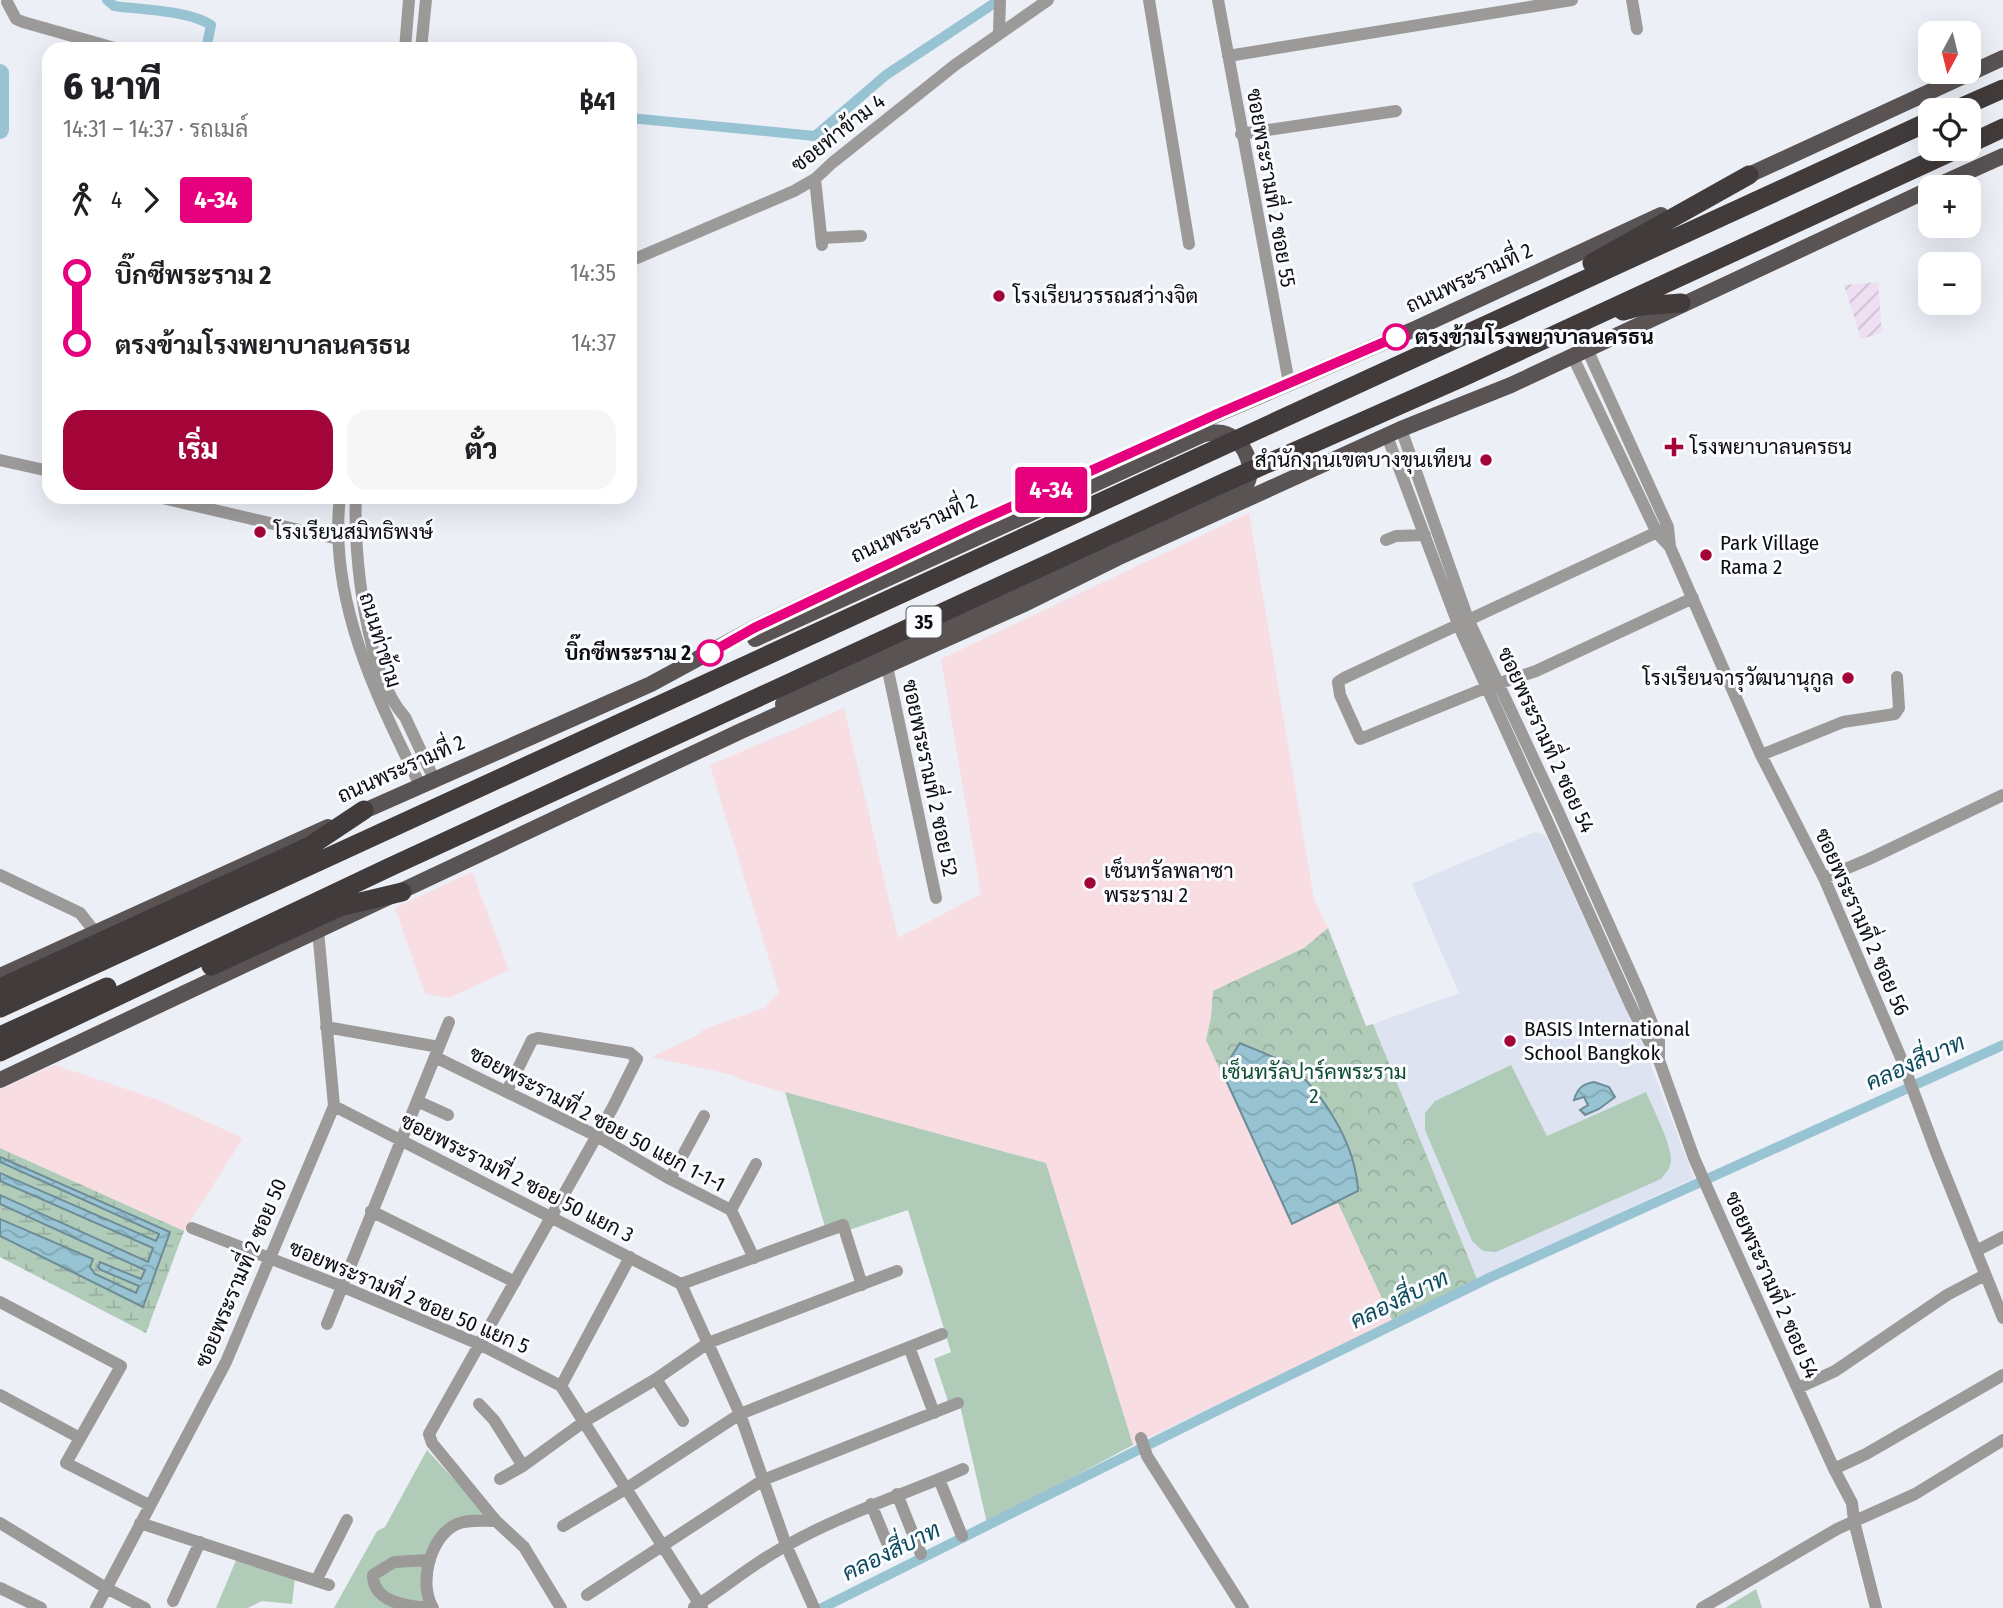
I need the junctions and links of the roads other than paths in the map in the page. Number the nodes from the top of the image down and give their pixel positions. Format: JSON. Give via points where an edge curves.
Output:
{"nodes":[{"id":1,"x":409,"y":0,"type":"edge"},
{"id":2,"x":426,"y":0,"type":"edge"},
{"id":3,"x":1048,"y":0,"type":"edge"},
{"id":4,"x":1149,"y":0,"type":"edge"},
{"id":5,"x":1218,"y":0,"type":"edge"},
{"id":6,"x":1572,"y":0,"type":"edge"},
{"id":7,"x":1632,"y":0,"type":"edge"},
{"id":8,"x":7,"y":2,"type":"edge"},
{"id":9,"x":1000,"y":5,"type":"edge"},
{"id":10,"x":1637,"y":29,"type":"dead end"},
{"id":11,"x":999,"y":32,"type":"junction"},
{"id":12,"x":93,"y":42,"type":"edge"},
{"id":13,"x":406,"y":42,"type":"edge"},
{"id":14,"x":422,"y":42,"type":"edge"},
{"id":15,"x":1228,"y":56,"type":"junction"},
{"id":16,"x":2003,"y":58,"type":"edge"},
{"id":17,"x":2003,"y":89,"type":"edge"},
{"id":18,"x":1981,"y":99,"type":"edge"},
{"id":19,"x":1396,"y":111,"type":"dead end"},
{"id":20,"x":1918,"y":126,"type":"edge"},
{"id":21,"x":2003,"y":128,"type":"edge"},
{"id":22,"x":1241,"y":134,"type":"junction"},
{"id":23,"x":1981,"y":138,"type":"edge"},
{"id":24,"x":2003,"y":156,"type":"edge"},
{"id":25,"x":1932,"y":161,"type":"edge"},
{"id":26,"x":1960,"y":175,"type":"edge"},
{"id":27,"x":1749,"y":176,"type":"junction"},
{"id":28,"x":815,"y":179,"type":"junction"},
{"id":29,"x":1811,"y":181,"type":"dead end"},
{"id":30,"x":1918,"y":194,"type":"edge"},
{"id":31,"x":1819,"y":200,"type":"dead end"},
{"id":32,"x":861,"y":236,"type":"dead end"},
{"id":33,"x":1189,"y":244,"type":"dead end"},
{"id":34,"x":637,"y":258,"type":"edge"},
{"id":35,"x":1562,"y":289,"type":"junction"},
{"id":36,"x":1681,"y":303,"type":"junction"},
{"id":37,"x":1585,"y":320,"type":"junction"},
{"id":38,"x":1580,"y":352,"type":"junction"},
{"id":39,"x":1289,"y":383,"type":"junction"},
{"id":40,"x":1394,"y":433,"type":"junction"},
{"id":41,"x":0,"y":460,"type":"edge"},
{"id":42,"x":42,"y":469,"type":"edge"},
{"id":43,"x":188,"y":504,"type":"edge"},
{"id":44,"x":340,"y":504,"type":"edge"},
{"id":45,"x":356,"y":504,"type":"edge"},
{"id":46,"x":1662,"y":530,"type":"junction"},
{"id":47,"x":1425,"y":535,"type":"junction"},
{"id":48,"x":338,"y":539,"type":"junction"},
{"id":49,"x":1386,"y":540,"type":"dead end"},
{"id":50,"x":1693,"y":597,"type":"junction"},
{"id":51,"x":1463,"y":621,"type":"junction"},
{"id":52,"x":887,"y":666,"type":"junction"},
{"id":53,"x":681,"y":669,"type":"junction"},
{"id":54,"x":1896,"y":677,"type":"dead end"},
{"id":55,"x":1493,"y":685,"type":"junction"},
{"id":56,"x":398,"y":709,"type":"junction"},
{"id":57,"x":385,"y":715,"type":"junction"},
{"id":58,"x":741,"y":731,"type":"junction"},
{"id":59,"x":1761,"y":755,"type":"junction"},
{"id":60,"x":427,"y":782,"type":"junction"},
{"id":61,"x":2003,"y":795,"type":"edge"},
{"id":62,"x":364,"y":810,"type":"junction"},
{"id":63,"x":374,"y":837,"type":"junction"},
{"id":64,"x":310,"y":846,"type":"junction"},
{"id":65,"x":390,"y":867,"type":"junction"},
{"id":66,"x":0,"y":875,"type":"edge"},
{"id":67,"x":1824,"y":878,"type":"junction"},
{"id":68,"x":402,"y":892,"type":"junction"},
{"id":69,"x":936,"y":898,"type":"dead end"},
{"id":70,"x":339,"y":908,"type":"junction"},
{"id":71,"x":318,"y":930,"type":"junction"},
{"id":72,"x":94,"y":932,"type":"junction"},
{"id":73,"x":4,"y":976,"type":"edge"},
{"id":74,"x":0,"y":988,"type":"edge"},
{"id":75,"x":0,"y":1010,"type":"edge"},
{"id":76,"x":449,"y":1022,"type":"dead end"},
{"id":77,"x":326,"y":1027,"type":"junction"},
{"id":78,"x":0,"y":1036,"type":"edge"},
{"id":79,"x":0,"y":1052,"type":"edge"},
{"id":80,"x":437,"y":1052,"type":"junction"},
{"id":81,"x":0,"y":1063,"type":"edge"},
{"id":82,"x":0,"y":1080,"type":"edge"},
{"id":83,"x":507,"y":1091,"type":"junction"},
{"id":84,"x":416,"y":1101,"type":"junction"},
{"id":85,"x":334,"y":1106,"type":"junction"},
{"id":86,"x":449,"y":1115,"type":"dead end"},
{"id":87,"x":704,"y":1116,"type":"dead end"},
{"id":88,"x":597,"y":1136,"type":"junction"},
{"id":89,"x":400,"y":1139,"type":"junction"},
{"id":90,"x":756,"y":1164,"type":"dead end"},
{"id":91,"x":670,"y":1179,"type":"junction"},
{"id":92,"x":731,"y":1210,"type":"junction"},
{"id":93,"x":372,"y":1211,"type":"junction"},
{"id":94,"x":551,"y":1216,"type":"junction"},
{"id":95,"x":192,"y":1228,"type":"dead end"},
{"id":96,"x":2003,"y":1237,"type":"edge"},
{"id":97,"x":1976,"y":1251,"type":"junction"},
{"id":98,"x":270,"y":1257,"type":"junction"},
{"id":99,"x":629,"y":1257,"type":"junction"},
{"id":100,"x":754,"y":1258,"type":"junction"},
{"id":101,"x":897,"y":1271,"type":"dead end"},
{"id":102,"x":1985,"y":1275,"type":"junction"},
{"id":103,"x":515,"y":1282,"type":"junction"},
{"id":104,"x":681,"y":1284,"type":"junction"},
{"id":105,"x":862,"y":1284,"type":"junction"},
{"id":106,"x":341,"y":1286,"type":"junction"},
{"id":107,"x":0,"y":1302,"type":"edge"},
{"id":108,"x":2003,"y":1318,"type":"edge"},
{"id":109,"x":327,"y":1324,"type":"dead end"},
{"id":110,"x":943,"y":1334,"type":"dead end"},
{"id":111,"x":708,"y":1343,"type":"junction"},
{"id":112,"x":479,"y":1344,"type":"junction"},
{"id":113,"x":909,"y":1347,"type":"junction"},
{"id":114,"x":2003,"y":1375,"type":"edge"},
{"id":115,"x":656,"y":1378,"type":"junction"},
{"id":116,"x":561,"y":1386,"type":"junction"},
{"id":117,"x":1798,"y":1388,"type":"junction"},
{"id":118,"x":0,"y":1395,"type":"edge"},
{"id":119,"x":958,"y":1403,"type":"dead end"},
{"id":120,"x":479,"y":1404,"type":"dead end"},
{"id":121,"x":934,"y":1413,"type":"junction"},
{"id":122,"x":740,"y":1414,"type":"junction"},
{"id":123,"x":683,"y":1421,"type":"dead end"},
{"id":124,"x":585,"y":1422,"type":"junction"},
{"id":125,"x":80,"y":1438,"type":"junction"},
{"id":126,"x":1141,"y":1438,"type":"dead end"},
{"id":127,"x":2003,"y":1440,"type":"edge"},
{"id":128,"x":523,"y":1466,"type":"junction"},
{"id":129,"x":963,"y":1469,"type":"dead end"},
{"id":130,"x":1834,"y":1469,"type":"junction"},
{"id":131,"x":500,"y":1479,"type":"dead end"},
{"id":132,"x":939,"y":1479,"type":"junction"},
{"id":133,"x":763,"y":1480,"type":"junction"},
{"id":134,"x":628,"y":1488,"type":"junction"},
{"id":135,"x":897,"y":1494,"type":"junction"},
{"id":136,"x":871,"y":1504,"type":"junction"},
{"id":137,"x":149,"y":1506,"type":"junction"},
{"id":138,"x":347,"y":1520,"type":"dead end"},
{"id":139,"x":496,"y":1521,"type":"junction"},
{"id":140,"x":1854,"y":1521,"type":"junction"},
{"id":141,"x":0,"y":1523,"type":"edge"},
{"id":142,"x":140,"y":1523,"type":"junction"},
{"id":143,"x":562,"y":1526,"type":"dead end"},
{"id":144,"x":962,"y":1536,"type":"dead end"},
{"id":145,"x":200,"y":1542,"type":"junction"},
{"id":146,"x":786,"y":1545,"type":"junction"},
{"id":147,"x":662,"y":1547,"type":"junction"},
{"id":148,"x":890,"y":1550,"type":"dead end"},
{"id":149,"x":921,"y":1553,"type":"dead end"},
{"id":150,"x":430,"y":1560,"type":"junction"},
{"id":151,"x":316,"y":1581,"type":"junction"},
{"id":152,"x":329,"y":1585,"type":"dead end"},
{"id":153,"x":0,"y":1588,"type":"edge"},
{"id":154,"x":106,"y":1588,"type":"junction"},
{"id":155,"x":587,"y":1595,"type":"dead end"},
{"id":156,"x":173,"y":1601,"type":"dead end"},
{"id":157,"x":698,"y":1607,"type":"edge"},
{"id":158,"x":41,"y":1608,"type":"edge"},
{"id":159,"x":96,"y":1608,"type":"edge"},
{"id":160,"x":145,"y":1608,"type":"edge"},
{"id":161,"x":426,"y":1608,"type":"edge"},
{"id":162,"x":433,"y":1608,"type":"edge"},
{"id":163,"x":561,"y":1608,"type":"edge"},
{"id":164,"x":814,"y":1608,"type":"edge"},
{"id":165,"x":1243,"y":1608,"type":"edge"},
{"id":166,"x":1702,"y":1608,"type":"edge"},
{"id":167,"x":1876,"y":1608,"type":"edge"}],
"edges":[{"from":1,"to":13,"type":"street"},
{"from":2,"to":14,"type":"street"},
{"from":3,"to":11,"type":"street","name":"ซอยท่าข้าม 4"},
{"from":4,"to":33,"type":"street"},
{"from":5,"to":15,"type":"street","name":"ซอยพระรามที่ 2 ซอย 55"},
{"from":6,"to":15,"type":"street"},
{"from":7,"to":10,"type":"street"},
{"from":8,"to":12,"type":"street","via":[[16,19]]},
{"from":9,"to":11,"type":"street"},
{"from":11,"to":28,"type":"street","name":"ซอยท่าข้าม 4"},
{"from":15,"to":22,"type":"street","name":"ซอยพระรามที่ 2 ซอย 55"},
{"from":16,"to":27,"type":"main road","name":"ถนนพระรามที่ 2"},
{"from":17,"to":18,"type":"highway"},
{"from":19,"to":22,"type":"street"},
{"from":20,"to":35,"type":"highway","number":"35"},
{"from":21,"to":23,"type":"highway"},
{"from":22,"to":39,"type":"street","name":"ซอยพระรามที่ 2 ซอย 55"},
{"from":24,"to":26,"type":"main road","number":"35"},
{"from":25,"to":37,"type":"highway","number":"35"},
{"from":27,"to":35,"type":"highway","via":[[1595,261]]},
{"from":27,"to":39,"type":"main road","name":"ถนนพระรามที่ 2"},
{"from":28,"to":32,"type":"street","via":[[822,242]]},
{"from":28,"to":34,"type":"street","name":"ซอยท่าข้าม 4"},
{"from":29,"to":75,"type":"highway"},
{"from":30,"to":36,"type":"main road","number":"35"},
{"from":31,"to":78,"type":"highway"},
{"from":35,"to":63,"type":"highway","number":"35"},
{"from":36,"to":37,"type":"highway","via":[[1641,306]]},
{"from":36,"to":38,"type":"main road","number":"35"},
{"from":37,"to":65,"type":"highway","number":"35"},
{"from":38,"to":40,"type":"main road","number":"35"},
{"from":38,"to":46,"type":"street","name":"ซอยพระรามที่ 2 ซอย 56"},
{"from":39,"to":53,"type":"main road","name":"ถนนพระรามที่ 2","via":[[868,573]]},
{"from":40,"to":47,"type":"street","name":"ซอยพระรามที่ 2 ซอย 54"},
{"from":40,"to":51,"type":"street","name":"ซอยพระรามที่ 2 ซอย 54"},
{"from":40,"to":52,"type":"main road","number":"35"},
{"from":41,"to":42,"type":"street"},
{"from":43,"to":48,"type":"street"},
{"from":44,"to":48,"type":"street","name":"ถนนท่าข้าม"},
{"from":45,"to":56,"type":"street","name":"ถนนท่าข้าม","via":[[363,602],[383,677]]},
{"from":46,"to":50,"type":"street","name":"ซอยพระรามที่ 2 ซอย 56"},
{"from":46,"to":51,"type":"street"},
{"from":47,"to":49,"type":"street"},
{"from":47,"to":51,"type":"street","name":"ซอยพระรามที่ 2 ซอย 54"},
{"from":48,"to":57,"type":"street","name":"ถนนท่าข้าม","via":[[346,598]]},
{"from":50,"to":55,"type":"street","via":[[1536,671]]},
{"from":50,"to":59,"type":"street","name":"ซอยพระรามที่ 2 ซอย 56"},
{"from":51,"to":55,"type":"street","name":"ซอยพระรามที่ 2 ซอย 54"},
{"from":51,"to":55,"type":"street","via":[[1338,682],[1345,706],[1360,738]]},
{"from":52,"to":58,"type":"main road","number":"35"},
{"from":52,"to":69,"type":"street","name":"ซอยพระรามที่ 2 ซอย 52"},
{"from":53,"to":58,"type":"main road","via":[[1204,434],[1225,433],[1240,444],[1250,467],[1241,491],[811,687]]},
{"from":53,"to":60,"type":"main road","name":"ถนนพระรามที่ 2"},
{"from":54,"to":59,"type":"street","via":[[1899,708],[1895,714],[1843,722]]},
{"from":55,"to":117,"type":"street","name":"ซอยพระรามที่ 2 ซอย 54","via":[[1659,1040],[1660,1063],[1694,1158]]},
{"from":56,"to":57,"type":"street"},
{"from":56,"to":60,"type":"street","name":"ถนนท่าข้าม","via":[[405,717]]},
{"from":57,"to":60,"type":"street","name":"ถนนท่าข้าม"},
{"from":58,"to":68,"type":"main road","number":"35"},
{"from":59,"to":67,"type":"street","name":"ซอยพระรามที่ 2 ซอย 56"},
{"from":60,"to":62,"type":"main road","name":"ถนนพระรามที่ 2"},
{"from":61,"to":67,"type":"street"},
{"from":62,"to":64,"type":"highway"},
{"from":62,"to":72,"type":"main road","name":"ถนนพระรามที่ 2"},
{"from":63,"to":64,"type":"highway"},
{"from":63,"to":75,"type":"highway","number":"35"},
{"from":64,"to":74,"type":"highway"},
{"from":65,"to":70,"type":"highway"},
{"from":65,"to":79,"type":"highway","number":"35"},
{"from":66,"to":72,"type":"street","via":[[80,913]]},
{"from":67,"to":97,"type":"street","name":"ซอยพระรามที่ 2 ซอย 56"},
{"from":68,"to":70,"type":"highway"},
{"from":68,"to":71,"type":"main road","number":"35"},
{"from":70,"to":81,"type":"highway"},
{"from":71,"to":77,"type":"street","name":"ซอยพระรามที่ 2 ซอย 50"},
{"from":71,"to":82,"type":"main road","number":"35"},
{"from":72,"to":73,"type":"main road","name":"ถนนพระรามที่ 2"},
{"from":76,"to":80,"type":"street"},
{"from":77,"to":80,"type":"street","name":"ซอยพระรามที่ 2 ซอย 50 แยก 1-1-1"},
{"from":77,"to":85,"type":"street","name":"ซอยพระรามที่ 2 ซอย 50"},
{"from":80,"to":83,"type":"street","name":"ซอยพระรามที่ 2 ซอย 50 แยก 1-1-1"},
{"from":80,"to":84,"type":"street"},
{"from":83,"to":88,"type":"street","name":"ซอยพระรามที่ 2 ซอย 50 แยก 1-1-1"},
{"from":83,"to":88,"type":"street","via":[[532,1040],[538,1038],[634,1055],[637,1063]]},
{"from":84,"to":86,"type":"street"},
{"from":84,"to":89,"type":"street"},
{"from":85,"to":89,"type":"street","name":"ซอยพระรามที่ 2 ซอย 50 แยก 3"},
{"from":85,"to":98,"type":"street","name":"ซอยพระรามที่ 2 ซอย 50"},
{"from":87,"to":91,"type":"street"},
{"from":88,"to":91,"type":"street","name":"ซอยพระรามที่ 2 ซอย 50 แยก 1-1-1"},
{"from":88,"to":94,"type":"street"},
{"from":89,"to":93,"type":"street"},
{"from":89,"to":94,"type":"street","name":"ซอยพระรามที่ 2 ซอย 50 แยก 3"},
{"from":90,"to":92,"type":"street"},
{"from":91,"to":92,"type":"street","name":"ซอยพระรามที่ 2 ซอย 50 แยก 1-1-1"},
{"from":92,"to":100,"type":"street","name":"ซอยพระรามที่ 2 ซอย 50 แยก 1-1-1"},
{"from":93,"to":103,"type":"street"},
{"from":93,"to":106,"type":"street"},
{"from":94,"to":99,"type":"street","name":"ซอยพระรามที่ 2 ซอย 50 แยก 3"},
{"from":94,"to":103,"type":"street"},
{"from":95,"to":98,"type":"street","name":"ซอยพระรามที่ 2 ซอย 50 แยก 5"},
{"from":96,"to":97,"type":"street"},
{"from":97,"to":102,"type":"street","name":"ซอยพระรามที่ 2 ซอย 56"},
{"from":98,"to":106,"type":"street","name":"ซอยพระรามที่ 2 ซอย 50 แยก 5"},
{"from":98,"to":137,"type":"street","name":"ซอยพระรามที่ 2 ซอย 50","via":[[226,1362]]},
{"from":99,"to":104,"type":"street","name":"ซอยพระรามที่ 2 ซอย 50 แยก 3"},
{"from":99,"to":116,"type":"street"},
{"from":100,"to":104,"type":"street"},
{"from":100,"to":105,"type":"street","via":[[843,1226]]},
{"from":101,"to":105,"type":"street"},
{"from":102,"to":108,"type":"street","name":"ซอยพระรามที่ 2 ซอย 56"},
{"from":102,"to":117,"type":"street","via":[[1947,1295],[1835,1371]]},
{"from":103,"to":112,"type":"street"},
{"from":104,"to":111,"type":"street"},
{"from":105,"to":111,"type":"street"},
{"from":106,"to":109,"type":"street"},
{"from":106,"to":112,"type":"street","name":"ซอยพระรามที่ 2 ซอย 50 แยก 5"},
{"from":107,"to":125,"type":"street","via":[[121,1366]]},
{"from":110,"to":113,"type":"street"},
{"from":111,"to":115,"type":"street"},
{"from":111,"to":122,"type":"street"},
{"from":112,"to":116,"type":"street","name":"ซอยพระรามที่ 2 ซอย 50 แยก 5"},
{"from":112,"to":139,"type":"street","via":[[429,1434]]},
{"from":113,"to":121,"type":"street"},
{"from":113,"to":122,"type":"street"},
{"from":114,"to":130,"type":"street"},
{"from":115,"to":123,"type":"street"},
{"from":115,"to":124,"type":"street"},
{"from":116,"to":124,"type":"street","name":"ซอยพระรามที่ 2 ซอย 50 แยก 5"},
{"from":117,"to":130,"type":"street","name":"ซอยพระรามที่ 2 ซอย 54"},
{"from":118,"to":125,"type":"street"},
{"from":119,"to":121,"type":"street"},
{"from":120,"to":128,"type":"street"},
{"from":121,"to":133,"type":"street"},
{"from":122,"to":133,"type":"street"},
{"from":122,"to":134,"type":"street"},
{"from":124,"to":128,"type":"street"},
{"from":124,"to":134,"type":"street","name":"ซอยพระรามที่ 2 ซอย 50 แยก 5"},
{"from":125,"to":137,"type":"street","via":[[66,1464]]},
{"from":126,"to":165,"type":"street","via":[[1147,1456]]},
{"from":127,"to":140,"type":"street","via":[[1914,1494]]},
{"from":128,"to":131,"type":"street"},
{"from":129,"to":132,"type":"street"},
{"from":130,"to":140,"type":"street","name":"ซอยพระรามที่ 2 ซอย 54","via":[[1852,1503]]},
{"from":132,"to":135,"type":"street"},
{"from":132,"to":144,"type":"street"},
{"from":133,"to":146,"type":"street"},
{"from":133,"to":147,"type":"street"},
{"from":134,"to":143,"type":"street"},
{"from":134,"to":147,"type":"street","name":"ซอยพระรามที่ 2 ซอย 50 แยก 5"},
{"from":135,"to":136,"type":"street"},
{"from":135,"to":149,"type":"street"},
{"from":136,"to":146,"type":"street"},
{"from":136,"to":148,"type":"street"},
{"from":137,"to":142,"type":"street","name":"ซอยพระรามที่ 2 ซอย 50"},
{"from":138,"to":151,"type":"street"},
{"from":139,"to":150,"type":"street","via":[[456,1525],[445,1532]]},
{"from":139,"to":163,"type":"street","via":[[524,1547]]},
{"from":140,"to":166,"type":"street"},
{"from":140,"to":167,"type":"street","name":"ซอยพระรามที่ 2 ซอย 54"},
{"from":141,"to":154,"type":"street"},
{"from":142,"to":145,"type":"street"},
{"from":142,"to":154,"type":"street","name":"ซอยพระรามที่ 2 ซอย 50"},
{"from":145,"to":151,"type":"street"},
{"from":145,"to":156,"type":"street"},
{"from":146,"to":157,"type":"street"},
{"from":146,"to":164,"type":"street"},
{"from":147,"to":155,"type":"street"},
{"from":147,"to":157,"type":"street","name":"ซอยพระรามที่ 2 ซอย 50 แยก 5"},
{"from":150,"to":161,"type":"street","via":[[394,1562],[373,1575],[387,1600]]},
{"from":150,"to":162,"type":"street","via":[[428,1590]]},
{"from":151,"to":152,"type":"street"},
{"from":153,"to":158,"type":"street"},
{"from":154,"to":159,"type":"street","name":"ซอยพระรามที่ 2 ซอย 50"},
{"from":154,"to":160,"type":"street"}]}
